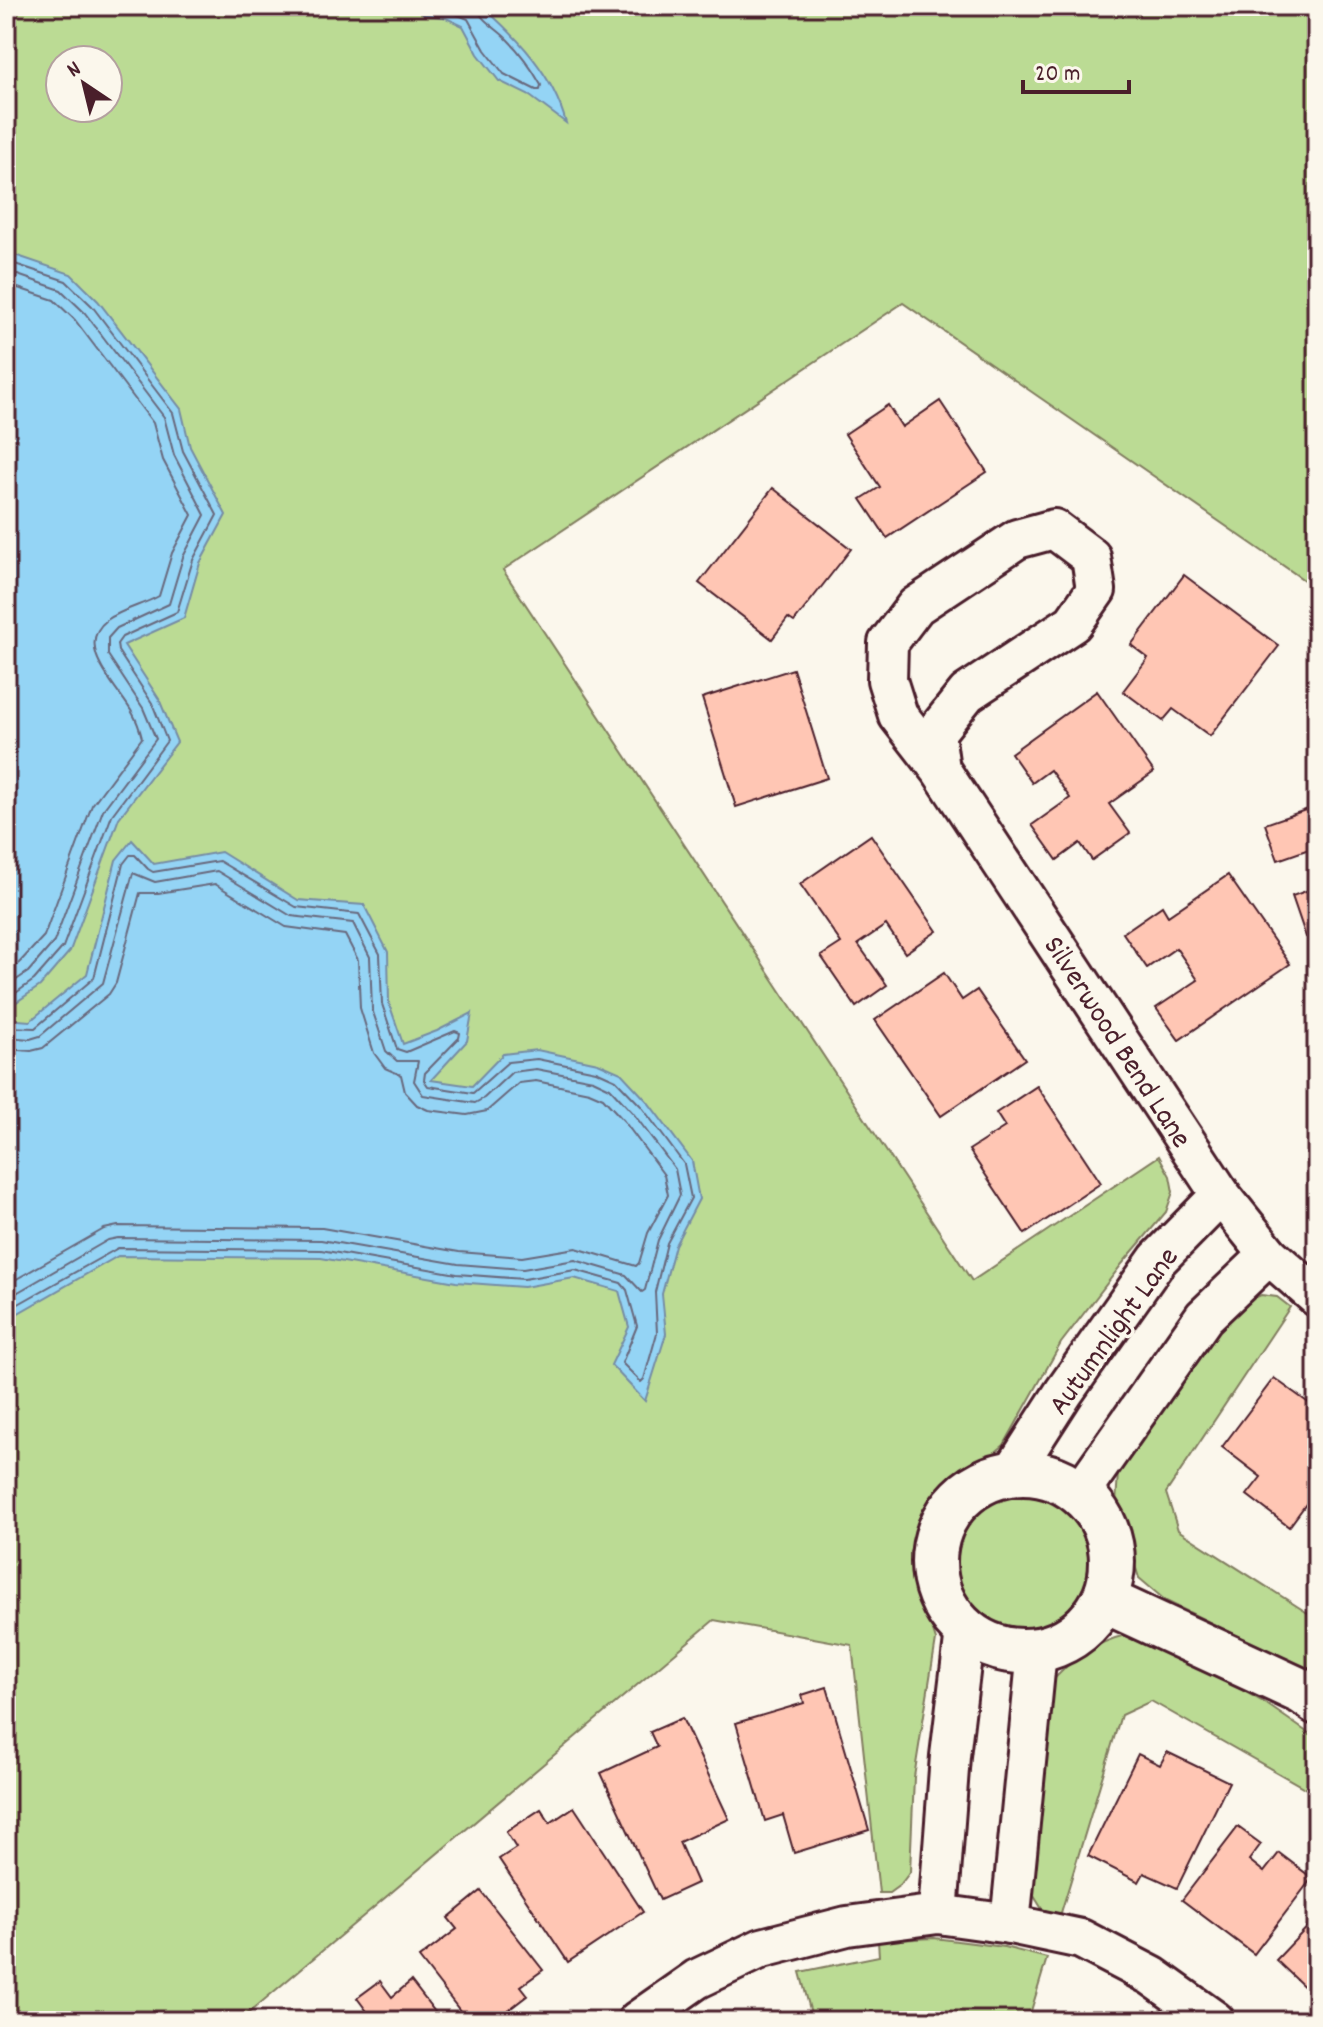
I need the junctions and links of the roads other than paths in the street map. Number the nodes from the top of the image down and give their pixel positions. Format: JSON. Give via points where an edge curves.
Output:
{"nodes":[{"id":1,"x":940,"y":769,"type":"junction"},
{"id":2,"x":1221,"y":1195,"type":"junction"},
{"id":3,"x":1269,"y":1255,"type":"junction"},
{"id":4,"x":1317,"y":1297,"type":"edge"},
{"id":5,"x":1012,"y":1473,"type":"junction"},
{"id":6,"x":1080,"y":1493,"type":"junction"},
{"id":7,"x":1104,"y":1600,"type":"junction"},
{"id":8,"x":965,"y":1631,"type":"junction"},
{"id":9,"x":1037,"y":1651,"type":"junction"},
{"id":10,"x":1317,"y":1702,"type":"edge"},
{"id":11,"x":938,"y":1914,"type":"junction"},
{"id":12,"x":1010,"y":1924,"type":"junction"},
{"id":13,"x":637,"y":2021,"type":"edge"},
{"id":14,"x":1215,"y":2021,"type":"edge"}],
"edges":[{"from":1,"to":1,"type":"street","name":"Silverwood Bend Lane","via":[[935,733],[967,693],[1073,623],[1096,590],[1091,557],[1054,529],[1017,539],[916,606],[888,643],[887,680],[898,715]]},
{"from":1,"to":2,"type":"street","name":"Silverwood Bend Lane"},
{"from":2,"to":3,"type":"street","name":"Silverwood Bend Lane"},
{"from":2,"to":5,"type":"street","name":"Autumnlight Lane","via":[[1158,1259]]},
{"from":3,"to":4,"type":"street","name":"Silverwood Bend Lane"},
{"from":3,"to":6,"type":"street","via":[[1204,1317]]},
{"from":5,"to":6,"type":"street","via":[[1060,1480]]},
{"from":5,"to":8,"type":"street","via":[[965,1494],[937,1537],[936,1588],[947,1612]]},
{"from":6,"to":7,"type":"street","via":[[1100,1516],[1111,1543],[1112,1572]]},
{"from":7,"to":9,"type":"street","via":[[1088,1624],[1065,1641]]},
{"from":7,"to":10,"type":"street"},
{"from":8,"to":9,"type":"street","via":[[1012,1652]]},
{"from":8,"to":11,"type":"street"},
{"from":9,"to":12,"type":"street"},
{"from":11,"to":12,"type":"street"},
{"from":11,"to":13,"type":"street","via":[[847,1926],[762,1948],[697,1979]]},
{"from":12,"to":14,"type":"street","via":[[1081,1939],[1152,1976]]}]}
